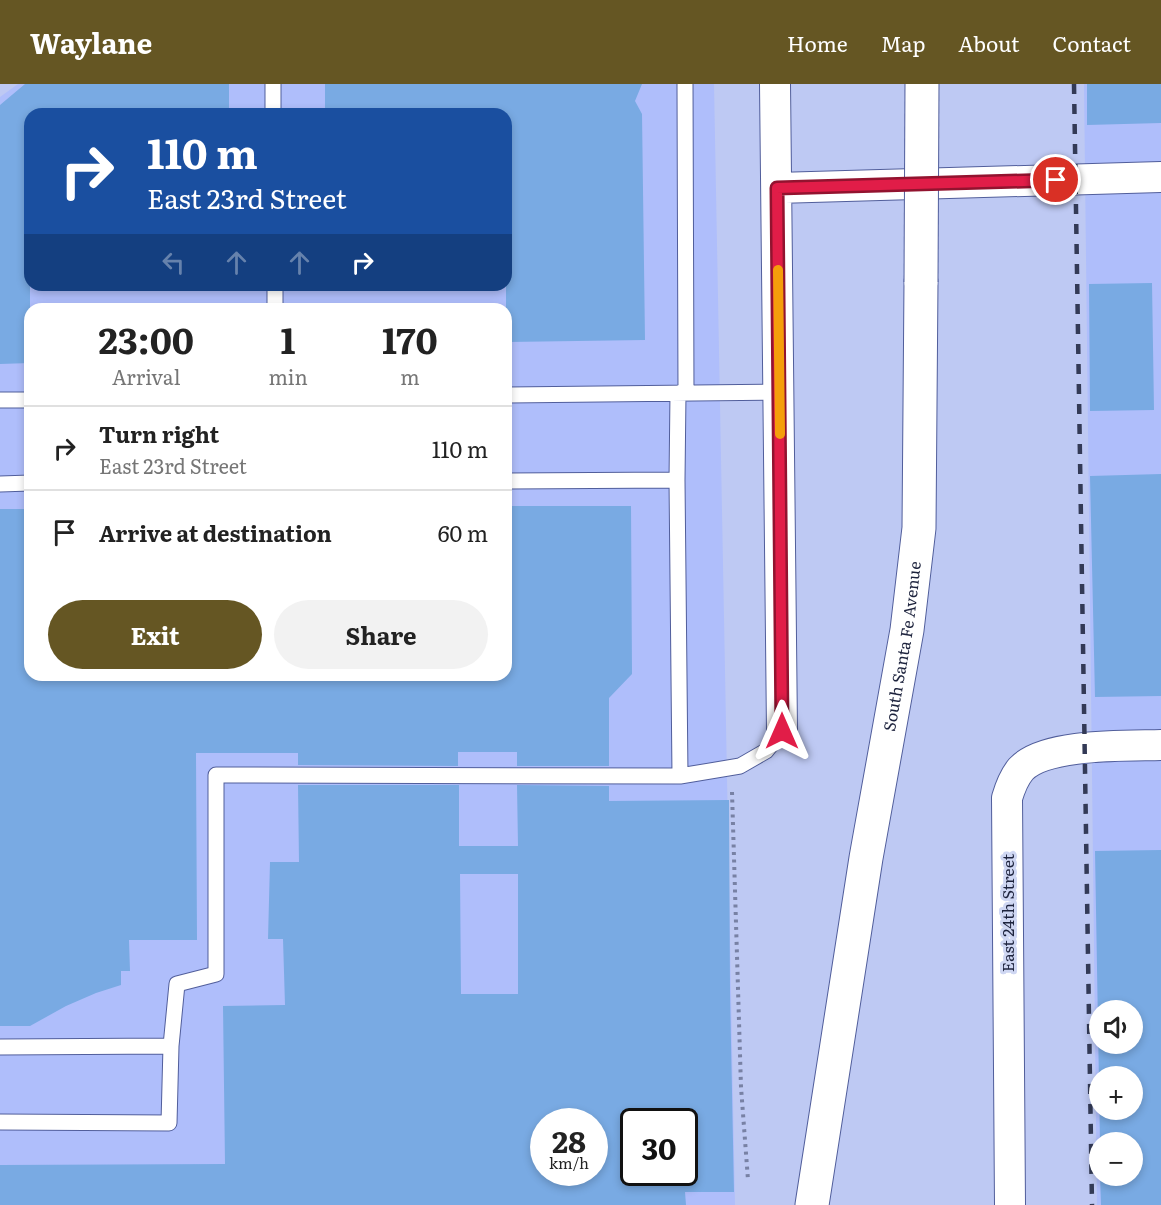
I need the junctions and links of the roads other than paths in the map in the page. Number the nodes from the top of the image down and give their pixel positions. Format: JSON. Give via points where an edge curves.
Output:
{"nodes":[{"id":1,"x":273,"y":84,"type":"edge"},
{"id":2,"x":685,"y":84,"type":"edge"},
{"id":3,"x":776,"y":84,"type":"edge"},
{"id":4,"x":922,"y":84,"type":"edge"},
{"id":5,"x":273,"y":108,"type":"edge"},
{"id":6,"x":1161,"y":177,"type":"edge"},
{"id":7,"x":777,"y":188,"type":"junction"},
{"id":8,"x":779,"y":392,"type":"junction"},
{"id":9,"x":682,"y":393,"type":"junction"},
{"id":10,"x":512,"y":395,"type":"edge"},
{"id":11,"x":0,"y":400,"type":"edge"},
{"id":12,"x":24,"y":400,"type":"edge"},
{"id":13,"x":677,"y":480,"type":"junction"},
{"id":14,"x":512,"y":481,"type":"edge"},
{"id":15,"x":24,"y":483,"type":"edge"},
{"id":16,"x":0,"y":484,"type":"edge"},
{"id":17,"x":782,"y":731,"type":"joint"},
{"id":18,"x":1161,"y":745,"type":"edge"},
{"id":19,"x":680,"y":776,"type":"junction"},
{"id":20,"x":171,"y":1046,"type":"junction"},
{"id":21,"x":0,"y":1047,"type":"edge"},
{"id":22,"x":0,"y":1122,"type":"edge"},
{"id":23,"x":812,"y":1205,"type":"edge"},
{"id":24,"x":1010,"y":1205,"type":"edge"}],
"edges":[{"from":1,"to":5,"type":"lane"},
{"from":2,"to":9,"type":"lane"},
{"from":3,"to":7,"type":"street"},
{"from":4,"to":23,"type":"main road","name":"South Santa Fe Avenue","bridge":true,"via":[[921,502],[907,630],[866,858]]},
{"from":6,"to":7,"type":"street"},
{"from":7,"to":8,"type":"street"},
{"from":8,"to":9,"type":"lane"},
{"from":8,"to":17,"type":"street"},
{"from":9,"to":10,"type":"lane"},
{"from":9,"to":13,"type":"lane"},
{"from":11,"to":12,"type":"lane"},
{"from":13,"to":14,"type":"lane"},
{"from":13,"to":19,"type":"lane"},
{"from":15,"to":16,"type":"lane"},
{"from":17,"to":19,"type":"lane","via":[[766,751],[740,766]]},
{"from":18,"to":24,"type":"street","name":"East 24th Street","via":[[1085,747],[1047,755],[1022,767],[1011,784],[1007,798]]},
{"from":19,"to":20,"type":"lane","via":[[216,775],[216,974],[177,984]]},
{"from":20,"to":21,"type":"lane"},
{"from":20,"to":22,"type":"lane","via":[[169,1123]]}]}
